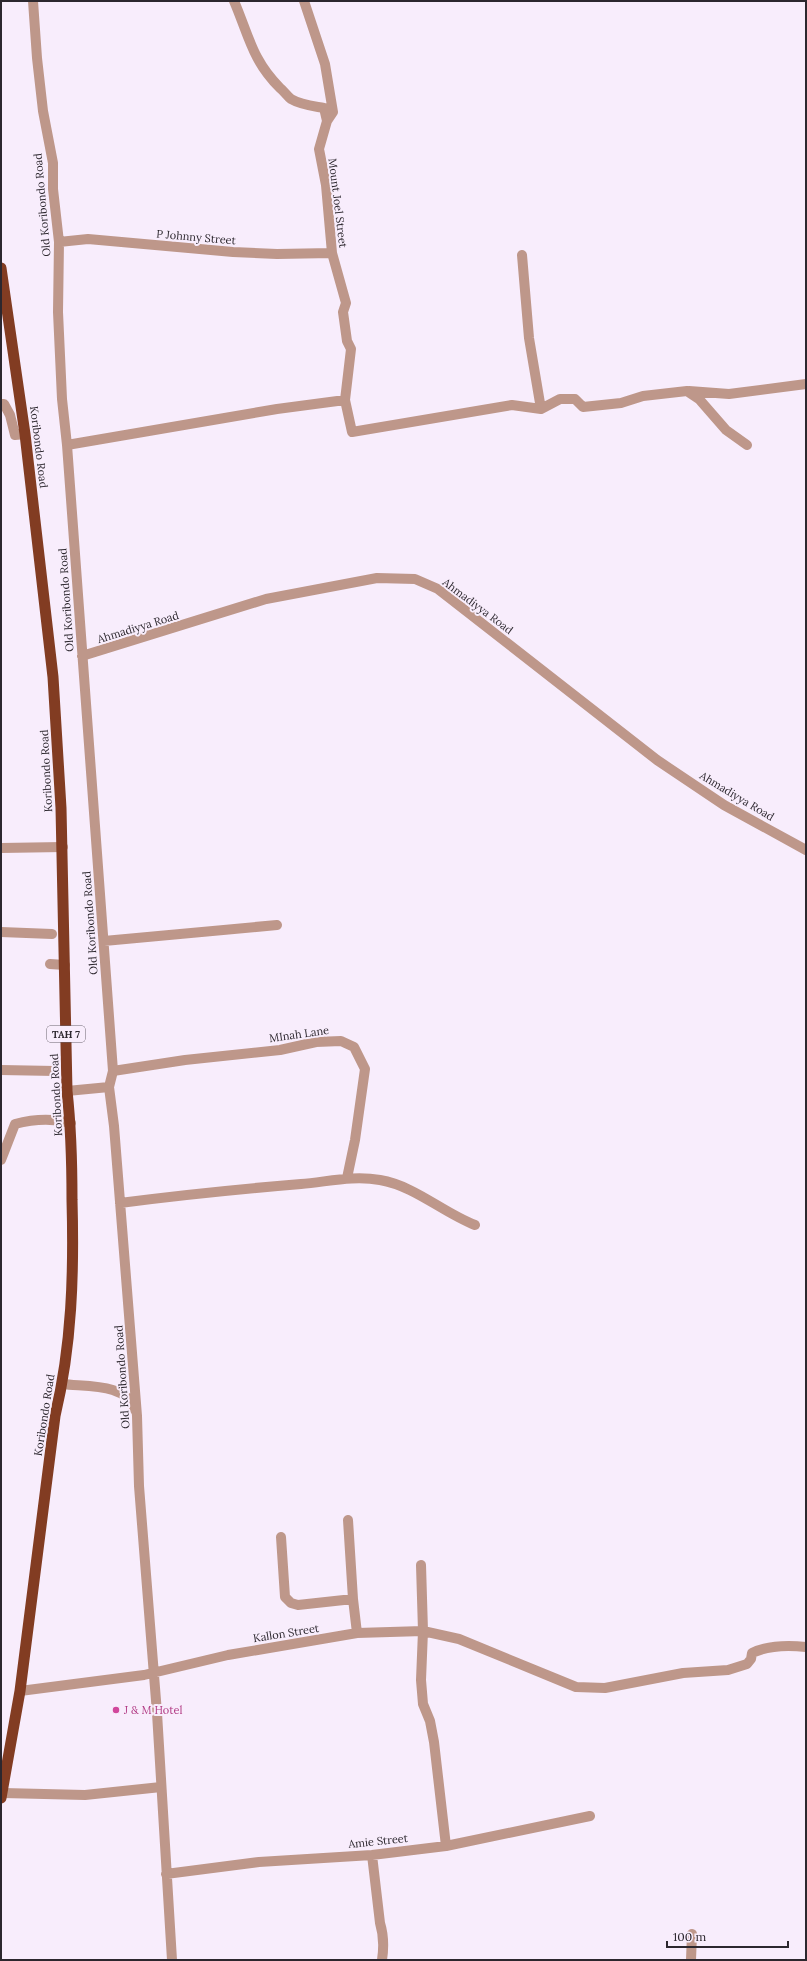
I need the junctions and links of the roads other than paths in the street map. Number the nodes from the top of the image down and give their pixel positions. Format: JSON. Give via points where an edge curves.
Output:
{"nodes":[{"id":1,"x":34,"y":1,"type":"edge"},
{"id":2,"x":234,"y":1,"type":"edge"},
{"id":3,"x":304,"y":1,"type":"edge"},
{"id":4,"x":327,"y":120,"type":"junction"},
{"id":5,"x":59,"y":242,"type":"junction"},
{"id":6,"x":332,"y":253,"type":"junction"},
{"id":7,"x":522,"y":254,"type":"dead end"},
{"id":8,"x":1,"y":268,"type":"edge"},
{"id":9,"x":806,"y":384,"type":"edge"},
{"id":10,"x":686,"y":391,"type":"junction"},
{"id":11,"x":345,"y":400,"type":"junction"},
{"id":12,"x":1,"y":404,"type":"edge"},
{"id":13,"x":541,"y":409,"type":"junction"},
{"id":14,"x":25,"y":434,"type":"junction"},
{"id":15,"x":67,"y":445,"type":"junction"},
{"id":16,"x":747,"y":445,"type":"dead end"},
{"id":17,"x":82,"y":656,"type":"junction"},
{"id":18,"x":63,"y":847,"type":"junction"},
{"id":19,"x":1,"y":848,"type":"edge"},
{"id":20,"x":806,"y":850,"type":"edge"},
{"id":21,"x":276,"y":925,"type":"dead end"},
{"id":22,"x":1,"y":932,"type":"edge"},
{"id":23,"x":52,"y":934,"type":"dead end"},
{"id":24,"x":104,"y":941,"type":"junction"},
{"id":25,"x":50,"y":964,"type":"dead end"},
{"id":26,"x":65,"y":965,"type":"junction"},
{"id":27,"x":1,"y":1070,"type":"edge"},
{"id":28,"x":55,"y":1071,"type":"dead end"},
{"id":29,"x":113,"y":1071,"type":"junction"},
{"id":30,"x":109,"y":1087,"type":"junction"},
{"id":31,"x":67,"y":1091,"type":"junction"},
{"id":32,"x":71,"y":1123,"type":"junction"},
{"id":33,"x":1,"y":1160,"type":"edge"},
{"id":34,"x":347,"y":1178,"type":"junction"},
{"id":35,"x":120,"y":1203,"type":"junction"},
{"id":36,"x":475,"y":1225,"type":"dead end"},
{"id":37,"x":63,"y":1384,"type":"junction"},
{"id":38,"x":137,"y":1416,"type":"junction"},
{"id":39,"x":348,"y":1520,"type":"dead end"},
{"id":40,"x":281,"y":1537,"type":"dead end"},
{"id":41,"x":421,"y":1566,"type":"dead end"},
{"id":42,"x":353,"y":1598,"type":"junction"},
{"id":43,"x":423,"y":1631,"type":"junction"},
{"id":44,"x":357,"y":1633,"type":"junction"},
{"id":45,"x":806,"y":1647,"type":"edge"},
{"id":46,"x":153,"y":1669,"type":"junction"},
{"id":47,"x":20,"y":1691,"type":"junction"},
{"id":48,"x":5,"y":1748,"type":"edge"},
{"id":49,"x":161,"y":1787,"type":"junction"},
{"id":50,"x":2,"y":1796,"type":"edge"},
{"id":51,"x":590,"y":1816,"type":"dead end"},
{"id":52,"x":446,"y":1846,"type":"junction"},
{"id":53,"x":372,"y":1855,"type":"junction"},
{"id":54,"x":166,"y":1874,"type":"junction"},
{"id":55,"x":692,"y":1934,"type":"dead end"},
{"id":56,"x":172,"y":1960,"type":"edge"},
{"id":57,"x":382,"y":1960,"type":"edge"},
{"id":58,"x":691,"y":1960,"type":"edge"}],
"edges":[{"from":1,"to":5,"type":"street","name":"Old Koribondo Road","via":[[37,58],[52,163]]},
{"from":2,"to":4,"type":"street","via":[[261,67],[291,99],[308,106],[324,108]]},
{"from":3,"to":4,"type":"street","name":"Mount Joel Street","via":[[325,64],[331,92],[333,112]]},
{"from":4,"to":6,"type":"street","name":"Mount Joel Street","via":[[319,149]]},
{"from":5,"to":6,"type":"street","name":"P Johnny Street","via":[[88,240],[277,254]]},
{"from":5,"to":15,"type":"street","name":"Old Koribondo Road","via":[[58,312]]},
{"from":6,"to":11,"type":"street","name":"Mount Joel Street","via":[[346,303],[343,312],[347,341],[351,349]]},
{"from":7,"to":13,"type":"street","via":[[529,338]]},
{"from":8,"to":14,"type":"highway","name":"Koribondo Road","number":"TAH 7"},
{"from":9,"to":10,"type":"street","via":[[728,394]]},
{"from":10,"to":13,"type":"street","via":[[583,407],[575,399],[560,399]]},
{"from":10,"to":16,"type":"street","via":[[699,399],[726,430]]},
{"from":11,"to":13,"type":"street","name":"Mount Joel Street","via":[[352,432],[512,405]]},
{"from":11,"to":15,"type":"street"},
{"from":12,"to":14,"type":"street","via":[[4,404],[10,415],[15,435]]},
{"from":14,"to":18,"type":"highway","name":"Koribondo Road","number":"TAH 7","via":[[53,677]]},
{"from":15,"to":17,"type":"street","name":"Old Koribondo Road"},
{"from":17,"to":20,"type":"street","name":"Ahmadiyya Road","via":[[266,600],[377,578],[415,579],[438,589],[657,760],[724,805]]},
{"from":17,"to":24,"type":"street","name":"Old Koribondo Road"},
{"from":18,"to":19,"type":"street"},
{"from":18,"to":26,"type":"highway","name":"Koribondo Road","number":"TAH 7"},
{"from":21,"to":24,"type":"street"},
{"from":22,"to":23,"type":"street"},
{"from":24,"to":29,"type":"street","name":"Old Koribondo Road"},
{"from":25,"to":26,"type":"street"},
{"from":26,"to":31,"type":"highway","name":"Koribondo Road","number":"TAH 7"},
{"from":27,"to":28,"type":"street"},
{"from":29,"to":30,"type":"street","name":"Old Koribondo Road"},
{"from":29,"to":34,"type":"street","name":"MInah Lane","via":[[184,1060],[280,1050],[316,1042],[341,1041],[354,1047],[365,1069]]},
{"from":30,"to":31,"type":"street"},
{"from":30,"to":35,"type":"street","name":"Old Koribondo Road"},
{"from":31,"to":32,"type":"highway","name":"Koribondo Road","number":"TAH 7"},
{"from":32,"to":33,"type":"street","via":[[58,1119],[30,1120],[15,1124]]},
{"from":32,"to":37,"type":"highway","name":"Koribondo Road","number":"TAH 7","via":[[71,1317]]},
{"from":34,"to":35,"type":"street"},
{"from":34,"to":36,"type":"street","via":[[380,1180],[408,1188],[459,1219]]},
{"from":35,"to":38,"type":"street","name":"Old Koribondo Road"},
{"from":37,"to":38,"type":"street","via":[[109,1389],[123,1394],[134,1405]]},
{"from":37,"to":47,"type":"highway","name":"Koribondo Road","number":"TAH 7","via":[[55,1416]]},
{"from":38,"to":46,"type":"street","name":"Old Koribondo Road","via":[[139,1486]]},
{"from":39,"to":42,"type":"street"},
{"from":40,"to":42,"type":"street","via":[[285,1597],[291,1603],[298,1605]]},
{"from":41,"to":43,"type":"street"},
{"from":42,"to":44,"type":"street"},
{"from":43,"to":44,"type":"street","name":"Kallon Street"},
{"from":43,"to":45,"type":"street","name":"Kallon Street","via":[[459,1639],[576,1688],[605,1688],[683,1673],[728,1670],[748,1664],[752,1653],[765,1647]]},
{"from":43,"to":52,"type":"street","via":[[423,1704],[434,1742]]},
{"from":44,"to":46,"type":"street","name":"Kallon Street"},
{"from":46,"to":47,"type":"street","name":"Kallon Street","via":[[144,1675]]},
{"from":46,"to":49,"type":"street","name":"Old Koribondo Road"},
{"from":47,"to":48,"type":"highway","name":"Koribondo Road","number":"TAH 7"},
{"from":48,"to":50,"type":"highway","name":"Koribondo Road","number":"TAH 7"},
{"from":49,"to":50,"type":"street","via":[[85,1795]]},
{"from":49,"to":54,"type":"street","name":"Old Koribondo Road"},
{"from":51,"to":52,"type":"street","name":"Amie Street"},
{"from":52,"to":53,"type":"street","name":"Amie Street"},
{"from":53,"to":54,"type":"street","name":"Amie Street","via":[[259,1862]]},
{"from":53,"to":57,"type":"street","via":[[384,1947]]},
{"from":54,"to":56,"type":"street","name":"Old Koribondo Road"},
{"from":55,"to":58,"type":"street"}]}
